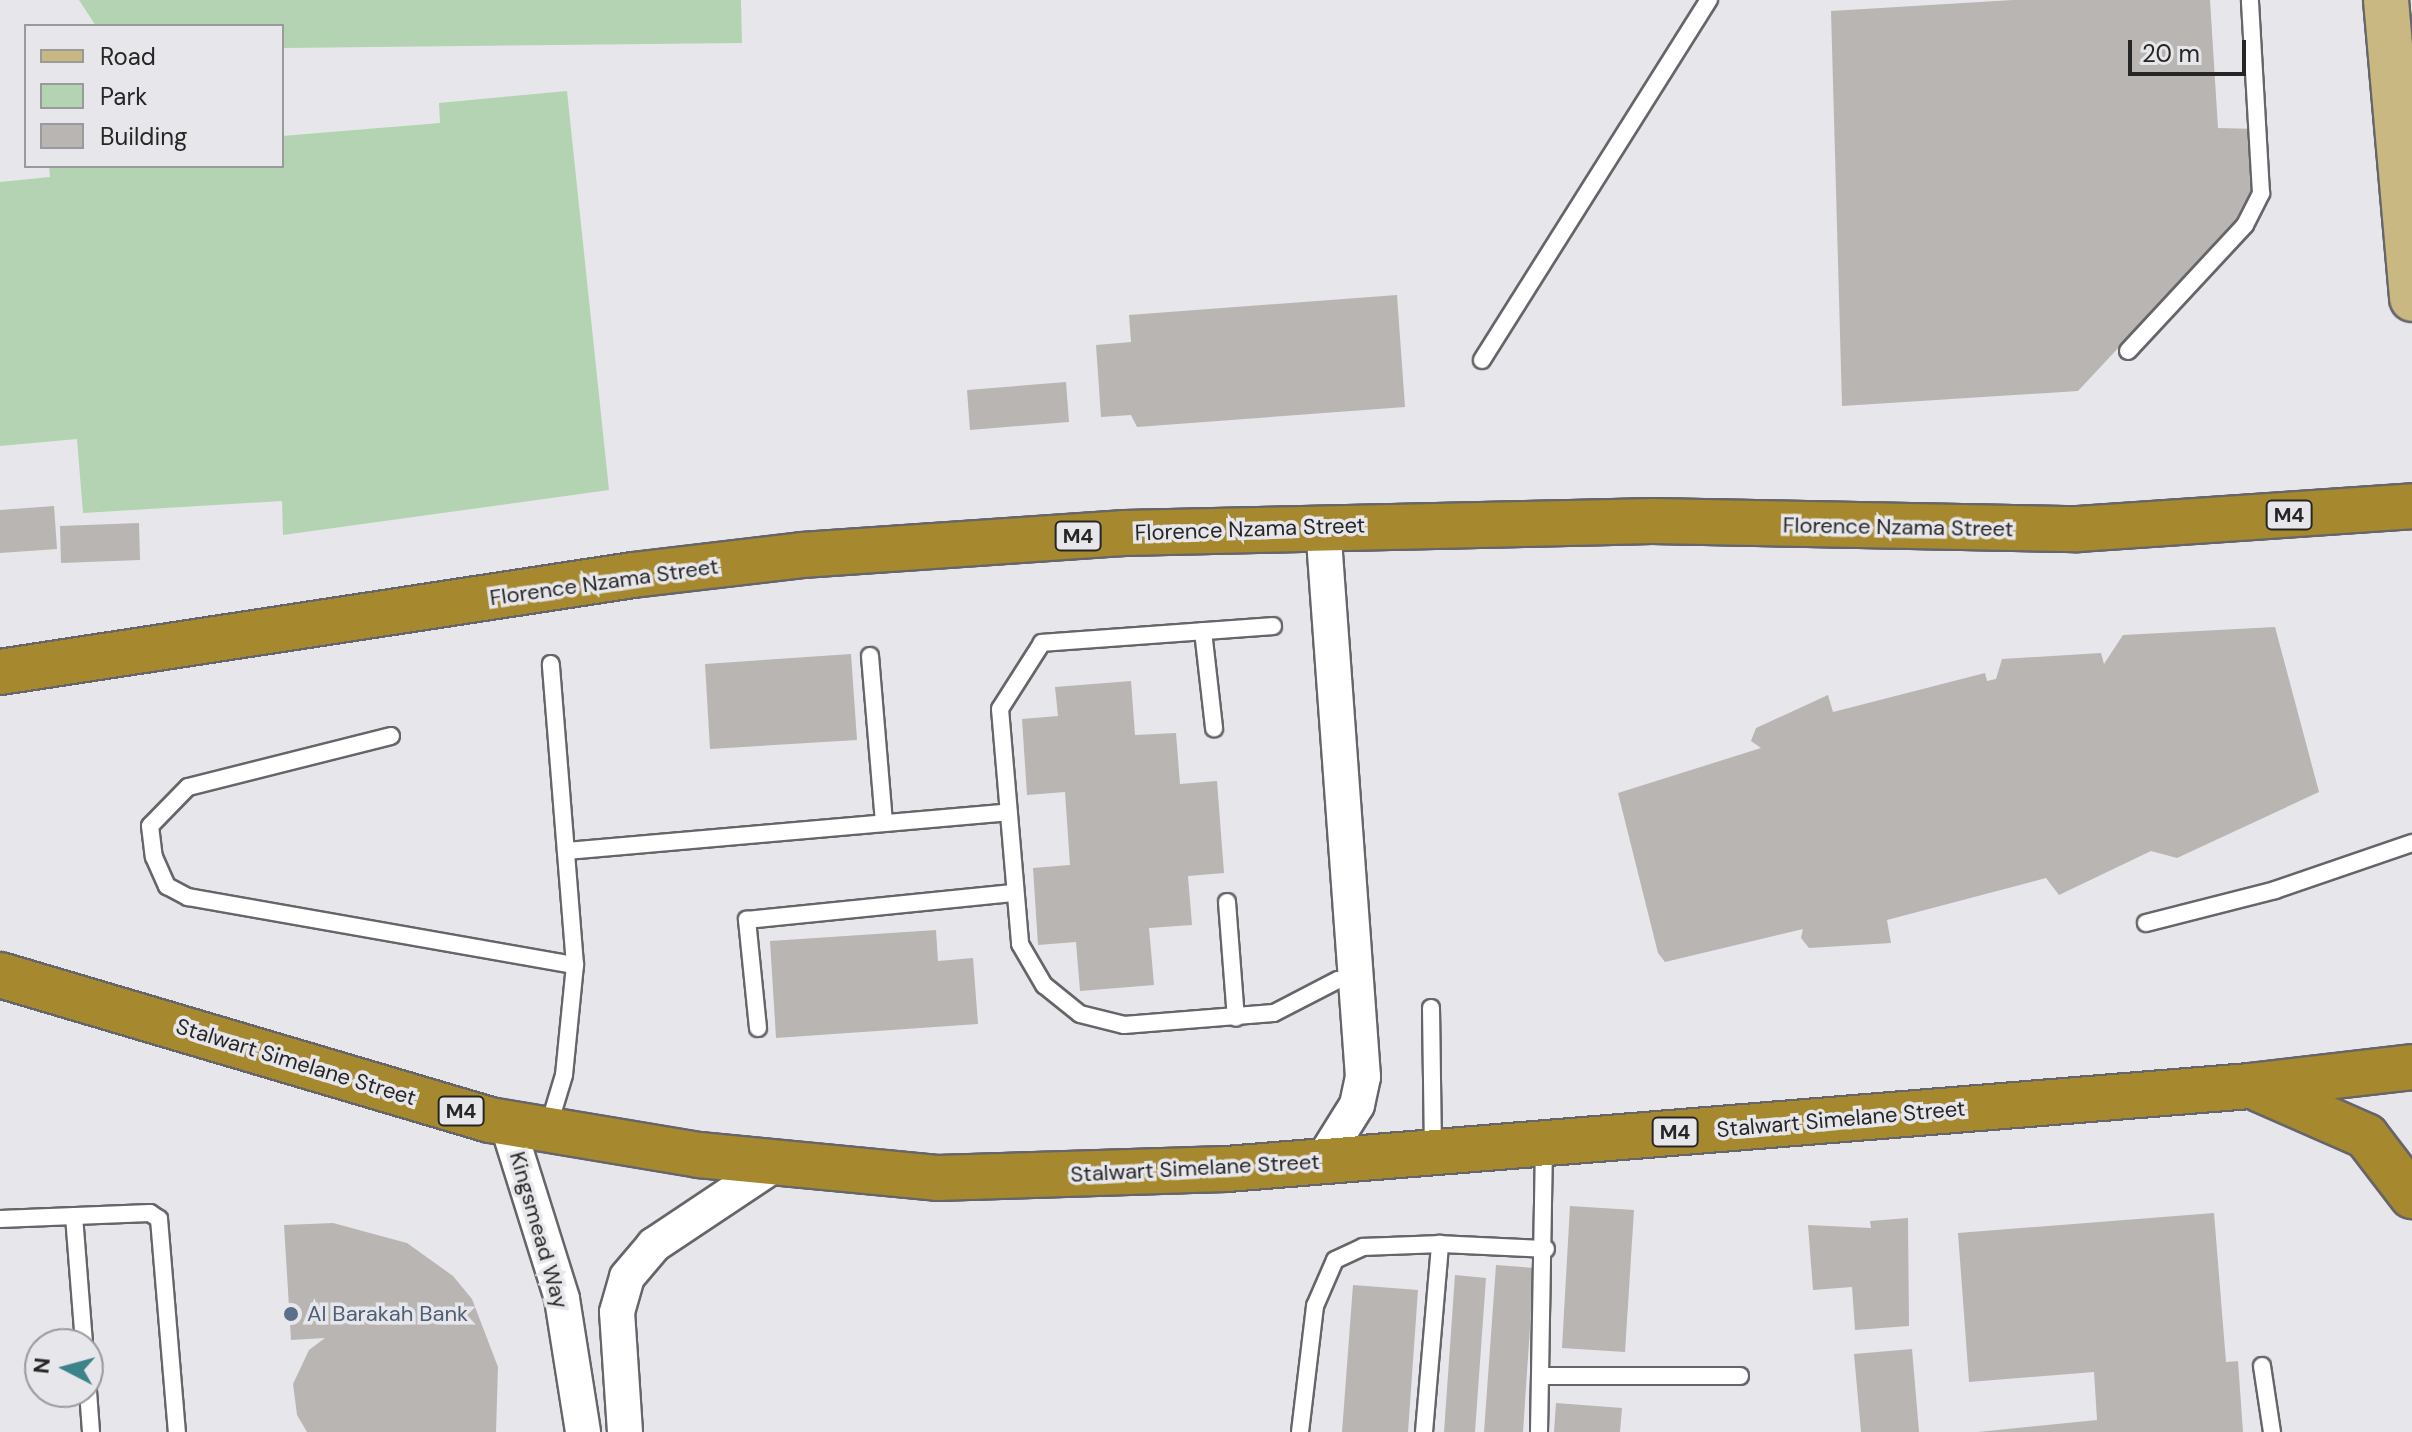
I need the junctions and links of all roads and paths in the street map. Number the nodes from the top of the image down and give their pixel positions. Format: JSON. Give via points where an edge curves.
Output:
{"nodes":[{"id":1,"x":1709,"y":0,"type":"edge"},
{"id":2,"x":2250,"y":0,"type":"edge"},
{"id":3,"x":2386,"y":0,"type":"edge"},
{"id":4,"x":2412,"y":297,"type":"edge"},
{"id":5,"x":2128,"y":351,"type":"dead end"},
{"id":6,"x":1482,"y":360,"type":"dead end"},
{"id":7,"x":2412,"y":506,"type":"edge"},
{"id":8,"x":1323,"y":526,"type":"junction"},
{"id":9,"x":1273,"y":626,"type":"dead end"},
{"id":10,"x":1203,"y":631,"type":"junction"},
{"id":11,"x":870,"y":656,"type":"dead end"},
{"id":12,"x":551,"y":664,"type":"dead end"},
{"id":13,"x":0,"y":672,"type":"edge"},
{"id":14,"x":1214,"y":728,"type":"dead end"},
{"id":15,"x":391,"y":736,"type":"dead end"},
{"id":16,"x":1008,"y":812,"type":"junction"},
{"id":17,"x":884,"y":822,"type":"junction"},
{"id":18,"x":2412,"y":843,"type":"edge"},
{"id":19,"x":566,"y":851,"type":"junction"},
{"id":20,"x":1015,"y":893,"type":"junction"},
{"id":21,"x":1227,"y":902,"type":"dead end"},
{"id":22,"x":2146,"y":923,"type":"dead end"},
{"id":23,"x":575,"y":965,"type":"junction"},
{"id":24,"x":0,"y":975,"type":"edge"},
{"id":25,"x":1357,"y":978,"type":"junction"},
{"id":26,"x":1431,"y":1008,"type":"dead end"},
{"id":27,"x":1236,"y":1018,"type":"junction"},
{"id":28,"x":758,"y":1028,"type":"dead end"},
{"id":29,"x":2412,"y":1067,"type":"edge"},
{"id":30,"x":2249,"y":1086,"type":"junction"},
{"id":31,"x":528,"y":1127,"type":"junction"},
{"id":32,"x":1544,"y":1142,"type":"junction"},
{"id":33,"x":1433,"y":1152,"type":"junction"},
{"id":34,"x":1322,"y":1161,"type":"junction"},
{"id":35,"x":774,"y":1165,"type":"junction"},
{"id":36,"x":2412,"y":1196,"type":"edge"},
{"id":37,"x":74,"y":1216,"type":"junction"},
{"id":38,"x":0,"y":1219,"type":"edge"},
{"id":39,"x":1440,"y":1244,"type":"junction"},
{"id":40,"x":1546,"y":1249,"type":"junction"},
{"id":41,"x":83,"y":1328,"type":"edge"},
{"id":42,"x":2262,"y":1366,"type":"dead end"},
{"id":43,"x":1542,"y":1376,"type":"junction"},
{"id":44,"x":1740,"y":1376,"type":"dead end"},
{"id":45,"x":89,"y":1408,"type":"edge"},
{"id":46,"x":91,"y":1432,"type":"edge"},
{"id":47,"x":177,"y":1432,"type":"edge"},
{"id":48,"x":583,"y":1432,"type":"edge"},
{"id":49,"x":625,"y":1432,"type":"edge"},
{"id":50,"x":1300,"y":1432,"type":"edge"},
{"id":51,"x":1424,"y":1432,"type":"edge"},
{"id":52,"x":1539,"y":1432,"type":"edge"},
{"id":53,"x":2272,"y":1432,"type":"edge"}],
"edges":[{"from":1,"to":6,"type":"lane"},
{"from":2,"to":5,"type":"lane","via":[[2261,193],[2245,225]]},
{"from":3,"to":4,"type":"main road"},
{"from":7,"to":8,"type":"highway","name":"Florence Nzama Street","number":"M4","via":[[2078,529],[1652,521]]},
{"from":8,"to":13,"type":"highway","name":"Florence Nzama Street","number":"M4","via":[[802,555]]},
{"from":8,"to":25,"type":"street"},
{"from":9,"to":10,"type":"lane"},
{"from":10,"to":14,"type":"lane"},
{"from":10,"to":16,"type":"lane","via":[[1042,643],[1000,709]]},
{"from":11,"to":17,"type":"lane"},
{"from":12,"to":19,"type":"lane"},
{"from":15,"to":23,"type":"lane","via":[[188,787],[150,826],[154,857],[167,886],[188,897]]},
{"from":16,"to":17,"type":"lane"},
{"from":16,"to":20,"type":"lane"},
{"from":17,"to":19,"type":"lane"},
{"from":18,"to":22,"type":"lane","via":[[2275,890]]},
{"from":19,"to":23,"type":"lane"},
{"from":20,"to":27,"type":"lane","via":[[1020,944],[1044,985],[1080,1014],[1124,1025]]},
{"from":20,"to":28,"type":"lane","via":[[747,920]]},
{"from":21,"to":27,"type":"lane"},
{"from":23,"to":31,"type":"lane","via":[[564,1075]]},
{"from":24,"to":31,"type":"highway","name":"Stalwart Simelane Street","number":"M4"},
{"from":25,"to":27,"type":"lane","via":[[1338,980],[1274,1013]]},
{"from":25,"to":34,"type":"street","via":[[1363,1077],[1357,1105]]},
{"from":26,"to":33,"type":"lane"},
{"from":29,"to":30,"type":"highway","name":"Stalwart Simelane Street","number":"M4"},
{"from":30,"to":32,"type":"highway","name":"Stalwart Simelane Street","number":"M4"},
{"from":30,"to":36,"type":"highway","via":[[2366,1136]]},
{"from":31,"to":35,"type":"highway","name":"Stalwart Simelane Street","number":"M4"},
{"from":31,"to":48,"type":"street","name":"Kingsmead Way"},
{"from":32,"to":33,"type":"highway","name":"Stalwart Simelane Street","number":"M4"},
{"from":32,"to":40,"type":"lane"},
{"from":33,"to":34,"type":"highway","name":"Stalwart Simelane Street","number":"M4"},
{"from":34,"to":35,"type":"highway","name":"Stalwart Simelane Street","number":"M4","via":[[937,1178]]},
{"from":35,"to":49,"type":"street","via":[[654,1245],[627,1277],[617,1312]]},
{"from":37,"to":38,"type":"lane"},
{"from":37,"to":41,"type":"lane"},
{"from":37,"to":47,"type":"lane","via":[[150,1213],[159,1219]]},
{"from":39,"to":40,"type":"lane"},
{"from":39,"to":50,"type":"lane","via":[[1363,1247],[1335,1260],[1315,1306]]},
{"from":39,"to":51,"type":"lane"},
{"from":40,"to":43,"type":"lane"},
{"from":42,"to":53,"type":"lane"},
{"from":43,"to":44,"type":"lane"},
{"from":43,"to":52,"type":"lane"},
{"from":45,"to":46,"type":"lane"}]}
